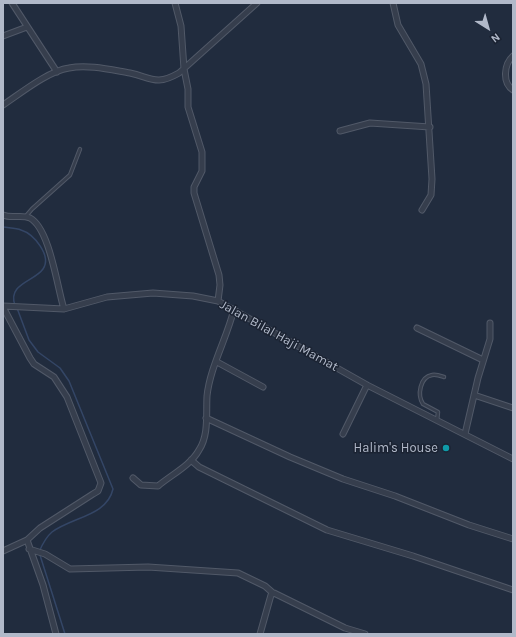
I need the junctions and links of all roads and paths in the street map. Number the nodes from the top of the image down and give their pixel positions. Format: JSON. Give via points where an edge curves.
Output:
{"nodes":[{"id":1,"x":12,"y":3,"type":"edge"},
{"id":2,"x":175,"y":3,"type":"edge"},
{"id":3,"x":257,"y":3,"type":"edge"},
{"id":4,"x":393,"y":3,"type":"edge"},
{"id":5,"x":27,"y":27,"type":"junction"},
{"id":6,"x":3,"y":36,"type":"edge"},
{"id":7,"x":513,"y":56,"type":"edge"},
{"id":8,"x":184,"y":69,"type":"junction"},
{"id":9,"x":57,"y":72,"type":"junction"},
{"id":10,"x":513,"y":90,"type":"edge"},
{"id":11,"x":3,"y":105,"type":"edge"},
{"id":12,"x":430,"y":127,"type":"junction"},
{"id":13,"x":340,"y":131,"type":"dead end"},
{"id":14,"x":80,"y":150,"type":"dead end"},
{"id":15,"x":422,"y":210,"type":"dead end"},
{"id":16,"x":3,"y":215,"type":"edge"},
{"id":17,"x":26,"y":217,"type":"junction"},
{"id":18,"x":218,"y":301,"type":"junction"},
{"id":19,"x":3,"y":306,"type":"edge"},
{"id":20,"x":64,"y":309,"type":"junction"},
{"id":21,"x":234,"y":309,"type":"junction"},
{"id":22,"x":490,"y":323,"type":"dead end"},
{"id":23,"x":417,"y":328,"type":"dead end"},
{"id":24,"x":482,"y":360,"type":"junction"},
{"id":25,"x":217,"y":362,"type":"junction"},
{"id":26,"x":444,"y":377,"type":"dead end"},
{"id":27,"x":368,"y":385,"type":"junction"},
{"id":28,"x":263,"y":387,"type":"dead end"},
{"id":29,"x":474,"y":395,"type":"junction"},
{"id":30,"x":513,"y":408,"type":"edge"},
{"id":31,"x":206,"y":418,"type":"junction"},
{"id":32,"x":437,"y":421,"type":"junction"},
{"id":33,"x":343,"y":434,"type":"dead end"},
{"id":34,"x":464,"y":434,"type":"junction"},
{"id":35,"x":513,"y":459,"type":"edge"},
{"id":36,"x":191,"y":460,"type":"junction"},
{"id":37,"x":133,"y":478,"type":"dead end"},
{"id":38,"x":513,"y":539,"type":"edge"},
{"id":39,"x":27,"y":540,"type":"junction"},
{"id":40,"x":32,"y":549,"type":"junction"},
{"id":41,"x":3,"y":551,"type":"edge"},
{"id":42,"x":513,"y":590,"type":"edge"},
{"id":43,"x":273,"y":593,"type":"junction"},
{"id":44,"x":56,"y":634,"type":"edge"},
{"id":45,"x":260,"y":634,"type":"edge"},
{"id":46,"x":365,"y":634,"type":"edge"}],
"edges":[{"from":1,"to":5,"type":"street"},
{"from":2,"to":8,"type":"street"},
{"from":3,"to":8,"type":"street"},
{"from":4,"to":12,"type":"street","via":[[398,25],[424,75]]},
{"from":5,"to":6,"type":"street"},
{"from":5,"to":9,"type":"street"},
{"from":7,"to":10,"type":"street","via":[[507,64],[506,72],[507,84]]},
{"from":8,"to":9,"type":"street","via":[[175,76],[159,81],[85,67],[68,68]]},
{"from":8,"to":18,"type":"street","via":[[189,115],[202,152],[202,171],[194,186],[194,193],[219,275]]},
{"from":9,"to":11,"type":"street"},
{"from":12,"to":13,"type":"street","via":[[370,123]]},
{"from":12,"to":15,"type":"street","via":[[431,195]]},
{"from":14,"to":17,"type":"lane","via":[[70,174]]},
{"from":16,"to":17,"type":"street","via":[[11,218]]},
{"from":17,"to":20,"type":"street","via":[[32,220],[50,249]]},
{"from":18,"to":20,"type":"street","name":"Jalan Bilal Haji Mamat","via":[[154,293],[107,297]]},
{"from":18,"to":21,"type":"street","name":"Jalan Bilal Haji Mamat"},
{"from":19,"to":20,"type":"street","name":"Jalan Bilal Haji Mamat"},
{"from":19,"to":39,"type":"street","via":[[34,364],[54,377],[67,397],[100,480],[98,491],[40,528]]},
{"from":21,"to":25,"type":"street"},
{"from":21,"to":27,"type":"street","name":"Jalan Bilal Haji Mamat"},
{"from":22,"to":24,"type":"street","via":[[490,339]]},
{"from":23,"to":24,"type":"street"},
{"from":24,"to":29,"type":"street"},
{"from":25,"to":28,"type":"street"},
{"from":25,"to":31,"type":"street","via":[[209,385]]},
{"from":26,"to":32,"type":"lane","via":[[433,374],[423,381],[420,388],[421,401],[438,412]]},
{"from":27,"to":32,"type":"street","name":"Jalan Bilal Haji Mamat"},
{"from":27,"to":33,"type":"street"},
{"from":29,"to":30,"type":"street"},
{"from":29,"to":34,"type":"street"},
{"from":31,"to":36,"type":"street","via":[[204,440]]},
{"from":31,"to":38,"type":"street","via":[[343,479]]},
{"from":32,"to":34,"type":"street","name":"Jalan Bilal Haji Mamat"},
{"from":34,"to":35,"type":"street","name":"Jalan Bilal Haji Mamat"},
{"from":36,"to":37,"type":"street","via":[[158,486],[141,485]]},
{"from":36,"to":42,"type":"street","via":[[199,467],[327,530]]},
{"from":39,"to":40,"type":"street"},
{"from":39,"to":41,"type":"street"},
{"from":40,"to":43,"type":"street","via":[[70,569],[148,567],[238,573],[265,586]]},
{"from":40,"to":44,"type":"street"},
{"from":43,"to":45,"type":"street"},
{"from":43,"to":46,"type":"street","via":[[345,628]]}]}
